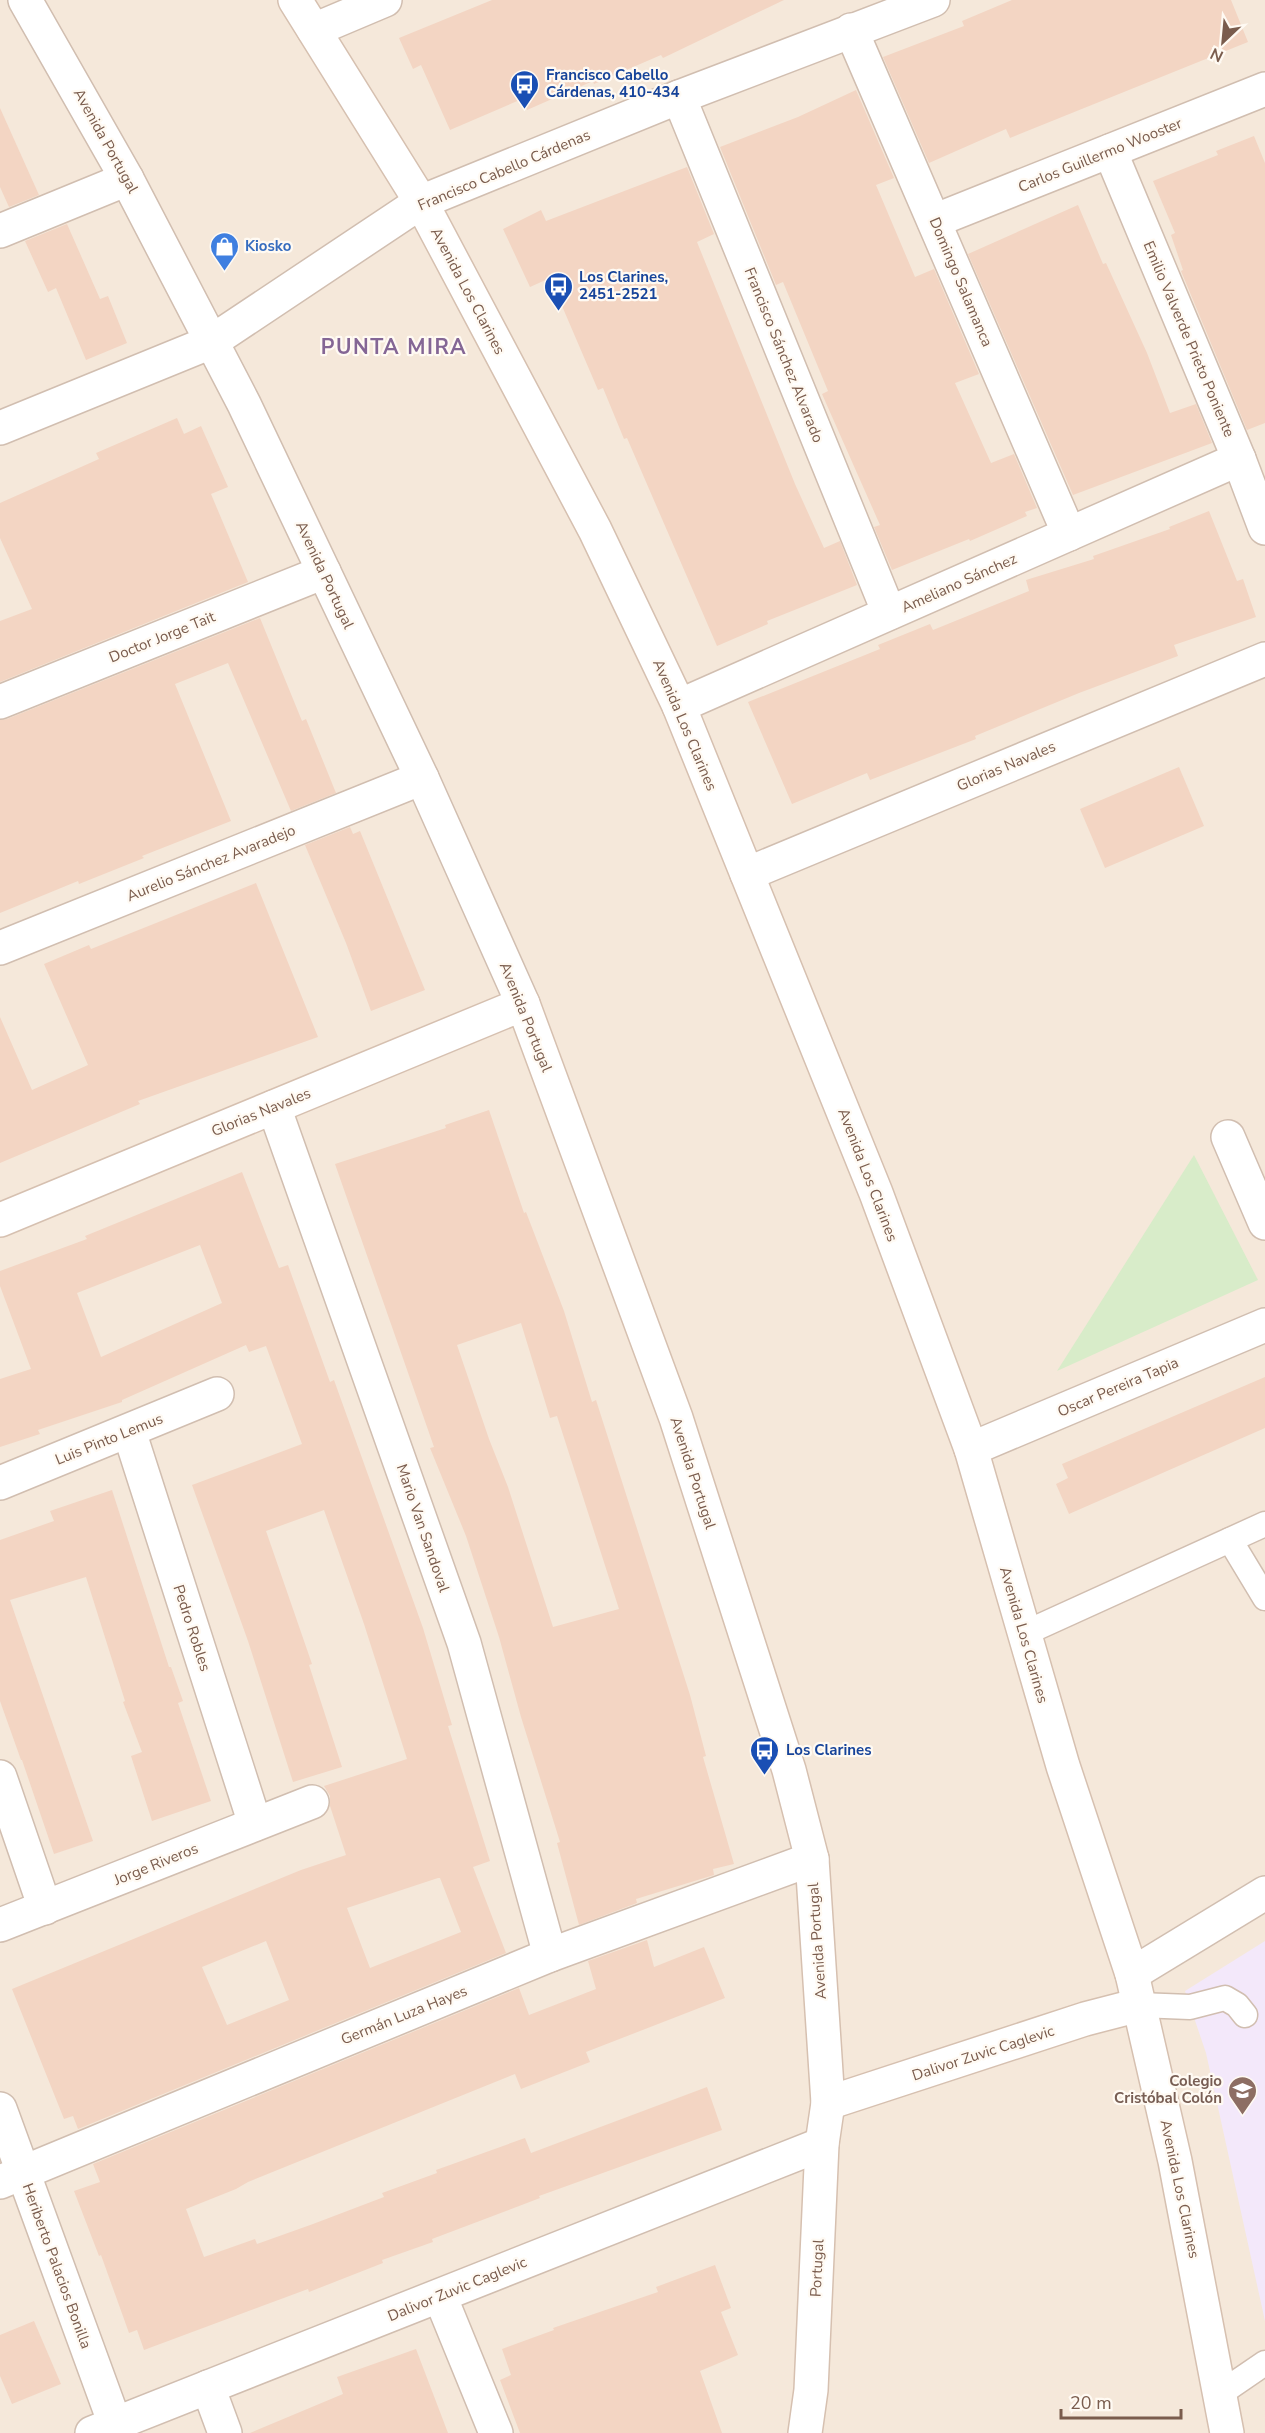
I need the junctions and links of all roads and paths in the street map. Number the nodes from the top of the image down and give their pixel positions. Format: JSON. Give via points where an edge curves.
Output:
{"nodes":[{"id":1,"x":25,"y":0,"type":"edge"},
{"id":2,"x":295,"y":0,"type":"edge"},
{"id":3,"x":385,"y":0,"type":"edge"},
{"id":4,"x":933,"y":0,"type":"edge"},
{"id":5,"x":314,"y":30,"type":"junction"},
{"id":6,"x":851,"y":30,"type":"junction"},
{"id":7,"x":1265,"y":89,"type":"edge"},
{"id":8,"x":679,"y":98,"type":"junction"},
{"id":9,"x":1110,"y":151,"type":"junction"},
{"id":10,"x":127,"y":178,"type":"junction"},
{"id":11,"x":421,"y":202,"type":"junction"},
{"id":12,"x":934,"y":221,"type":"junction"},
{"id":13,"x":0,"y":231,"type":"edge"},
{"id":14,"x":212,"y":342,"type":"junction"},
{"id":15,"x":0,"y":428,"type":"edge"},
{"id":16,"x":1239,"y":459,"type":"junction"},
{"id":17,"x":1265,"y":528,"type":"edge"},
{"id":18,"x":1069,"y":534,"type":"junction"},
{"id":19,"x":324,"y":572,"type":"junction"},
{"id":20,"x":889,"y":613,"type":"junction"},
{"id":21,"x":1265,"y":658,"type":"edge"},
{"id":22,"x":0,"y":702,"type":"edge"},
{"id":23,"x":679,"y":706,"type":"junction"},
{"id":24,"x":422,"y":778,"type":"junction"},
{"id":25,"x":747,"y":874,"type":"junction"},
{"id":26,"x":0,"y":948,"type":"edge"},
{"id":27,"x":522,"y":1004,"type":"junction"},
{"id":28,"x":274,"y":1107,"type":"junction"},
{"id":29,"x":1228,"y":1137,"type":"dead end"},
{"id":30,"x":0,"y":1220,"type":"edge"},
{"id":31,"x":1265,"y":1223,"type":"edge"},
{"id":32,"x":1265,"y":1325,"type":"edge"},
{"id":33,"x":217,"y":1394,"type":"dead end"},
{"id":34,"x":129,"y":1431,"type":"junction"},
{"id":35,"x":971,"y":1449,"type":"junction"},
{"id":36,"x":0,"y":1483,"type":"edge"},
{"id":37,"x":1265,"y":1524,"type":"edge"},
{"id":38,"x":1230,"y":1540,"type":"junction"},
{"id":39,"x":1265,"y":1598,"type":"edge"},
{"id":40,"x":1023,"y":1634,"type":"junction"},
{"id":41,"x":0,"y":1777,"type":"edge"},
{"id":42,"x":312,"y":1802,"type":"dead end"},
{"id":43,"x":255,"y":1824,"type":"junction"},
{"id":44,"x":812,"y":1859,"type":"junction"},
{"id":45,"x":1265,"y":1893,"type":"edge"},
{"id":46,"x":45,"y":1908,"type":"junction"},
{"id":47,"x":0,"y":1925,"type":"edge"},
{"id":48,"x":550,"y":1955,"type":"junction"},
{"id":49,"x":1136,"y":1990,"type":"junction"},
{"id":50,"x":1245,"y":2015,"type":"dead end"},
{"id":51,"x":828,"y":2103,"type":"junction"},
{"id":52,"x":0,"y":2109,"type":"edge"},
{"id":53,"x":822,"y":2144,"type":"junction"},
{"id":54,"x":12,"y":2177,"type":"edge"},
{"id":55,"x":441,"y":2296,"type":"junction"},
{"id":56,"x":1265,"y":2363,"type":"edge"},
{"id":57,"x":208,"y":2387,"type":"junction"},
{"id":58,"x":1221,"y":2393,"type":"junction"},
{"id":59,"x":103,"y":2428,"type":"edge"},
{"id":60,"x":225,"y":2433,"type":"edge"},
{"id":61,"x":496,"y":2433,"type":"edge"},
{"id":62,"x":805,"y":2433,"type":"edge"},
{"id":63,"x":1227,"y":2433,"type":"edge"}],
"edges":[{"from":1,"to":10,"type":"street","name":"Avenida Portugal"},
{"from":2,"to":5,"type":"street","name":"Avenida Los Clarines"},
{"from":3,"to":5,"type":"street"},
{"from":4,"to":6,"type":"street","name":"Francisco Cabello Cárdenas"},
{"from":5,"to":11,"type":"street","name":"Avenida Los Clarines"},
{"from":6,"to":8,"type":"street","name":"Francisco Cabello Cárdenas"},
{"from":6,"to":12,"type":"street","name":"Domingo Salamanca"},
{"from":7,"to":9,"type":"street","name":"Carlos Guillermo Wooster"},
{"from":8,"to":11,"type":"street","name":"Francisco Cabello Cárdenas"},
{"from":8,"to":20,"type":"street","name":"Francisco Sánchez Alvarado"},
{"from":9,"to":12,"type":"street","name":"Carlos Guillermo Wooster"},
{"from":9,"to":16,"type":"street","name":"Emilio Valverde Prieto Poniente"},
{"from":10,"to":13,"type":"street"},
{"from":10,"to":14,"type":"street","name":"Avenida Portugal"},
{"from":11,"to":14,"type":"street","name":"Francisco Cabello Cárdenas"},
{"from":11,"to":23,"type":"street","name":"Avenida Los Clarines","via":[[595,530]]},
{"from":12,"to":18,"type":"street","name":"Domingo Salamanca"},
{"from":14,"to":15,"type":"street","name":"Francisco Cabello Cárdenas"},
{"from":14,"to":19,"type":"street","name":"Avenida Portugal"},
{"from":16,"to":17,"type":"street","name":"Emilio Valverde Prieto Poniente"},
{"from":16,"to":18,"type":"street","name":"Ameliano Sánchez"},
{"from":18,"to":20,"type":"street","name":"Ameliano Sánchez"},
{"from":19,"to":22,"type":"street","name":"Doctor Jorge Tait"},
{"from":19,"to":24,"type":"street","name":"Avenida Portugal"},
{"from":20,"to":23,"type":"street","name":"Ameliano Sánchez"},
{"from":21,"to":25,"type":"street","name":"Glorias Navales"},
{"from":23,"to":25,"type":"street","name":"Avenida Los Clarines"},
{"from":24,"to":26,"type":"street","name":"Aurelio Sánchez Avaradejo"},
{"from":24,"to":27,"type":"street","name":"Avenida Portugal"},
{"from":25,"to":35,"type":"street","name":"Avenida Los Clarines","via":[[876,1193]]},
{"from":27,"to":28,"type":"street","name":"Glorias Navales"},
{"from":27,"to":44,"type":"street","name":"Avenida Portugal","via":[[675,1418],[789,1770]]},
{"from":28,"to":30,"type":"street","name":"Glorias Navales"},
{"from":28,"to":48,"type":"street","name":"Mario Van Sandoval","via":[[464,1643]]},
{"from":29,"to":31,"type":"street"},
{"from":32,"to":35,"type":"street","name":"Oscar Pereira Tapia"},
{"from":33,"to":34,"type":"street","name":"Luis Pinto Lemus"},
{"from":34,"to":36,"type":"street","name":"Luis Pinto Lemus"},
{"from":34,"to":43,"type":"street","name":"Pedro Robles"},
{"from":35,"to":40,"type":"street","name":"Avenida Los Clarines"},
{"from":37,"to":38,"type":"lane"},
{"from":38,"to":39,"type":"lane"},
{"from":38,"to":40,"type":"lane"},
{"from":40,"to":49,"type":"street","name":"Avenida Los Clarines"},
{"from":41,"to":46,"type":"street"},
{"from":42,"to":43,"type":"street","name":"Jorge Riveros"},
{"from":43,"to":46,"type":"street","name":"Jorge Riveros"},
{"from":44,"to":48,"type":"street","name":"Germán Luza Hayes"},
{"from":44,"to":51,"type":"street","name":"Avenida Portugal"},
{"from":45,"to":49,"type":"street","name":"Dalivor Zuvic Caglevic"},
{"from":46,"to":47,"type":"street","name":"Jorge Riveros"},
{"from":48,"to":54,"type":"street","name":"Germán Luza Hayes"},
{"from":49,"to":50,"type":"lane","via":[[1190,2007],[1225,1998]]},
{"from":49,"to":51,"type":"street","name":"Dalivor Zuvic Caglevic","via":[[1085,2019]]},
{"from":49,"to":58,"type":"street","name":"Avenida Los Clarines"},
{"from":51,"to":53,"type":"street","name":"Portugal"},
{"from":52,"to":54,"type":"street","name":"Heriberto Palacios Bonilla"},
{"from":53,"to":55,"type":"street","name":"Dalivor Zuvic Caglevic"},
{"from":53,"to":62,"type":"street","name":"Portugal","via":[[811,2391]]},
{"from":54,"to":59,"type":"street","name":"Heriberto Palacios Bonilla"},
{"from":55,"to":57,"type":"street","name":"Dalivor Zuvic Caglevic"},
{"from":55,"to":61,"type":"street"},
{"from":56,"to":58,"type":"lane"},
{"from":57,"to":59,"type":"street","name":"Dalivor Zuvic Caglevic"},
{"from":57,"to":60,"type":"street"},
{"from":58,"to":63,"type":"street","name":"Avenida Los Clarines"}]}
